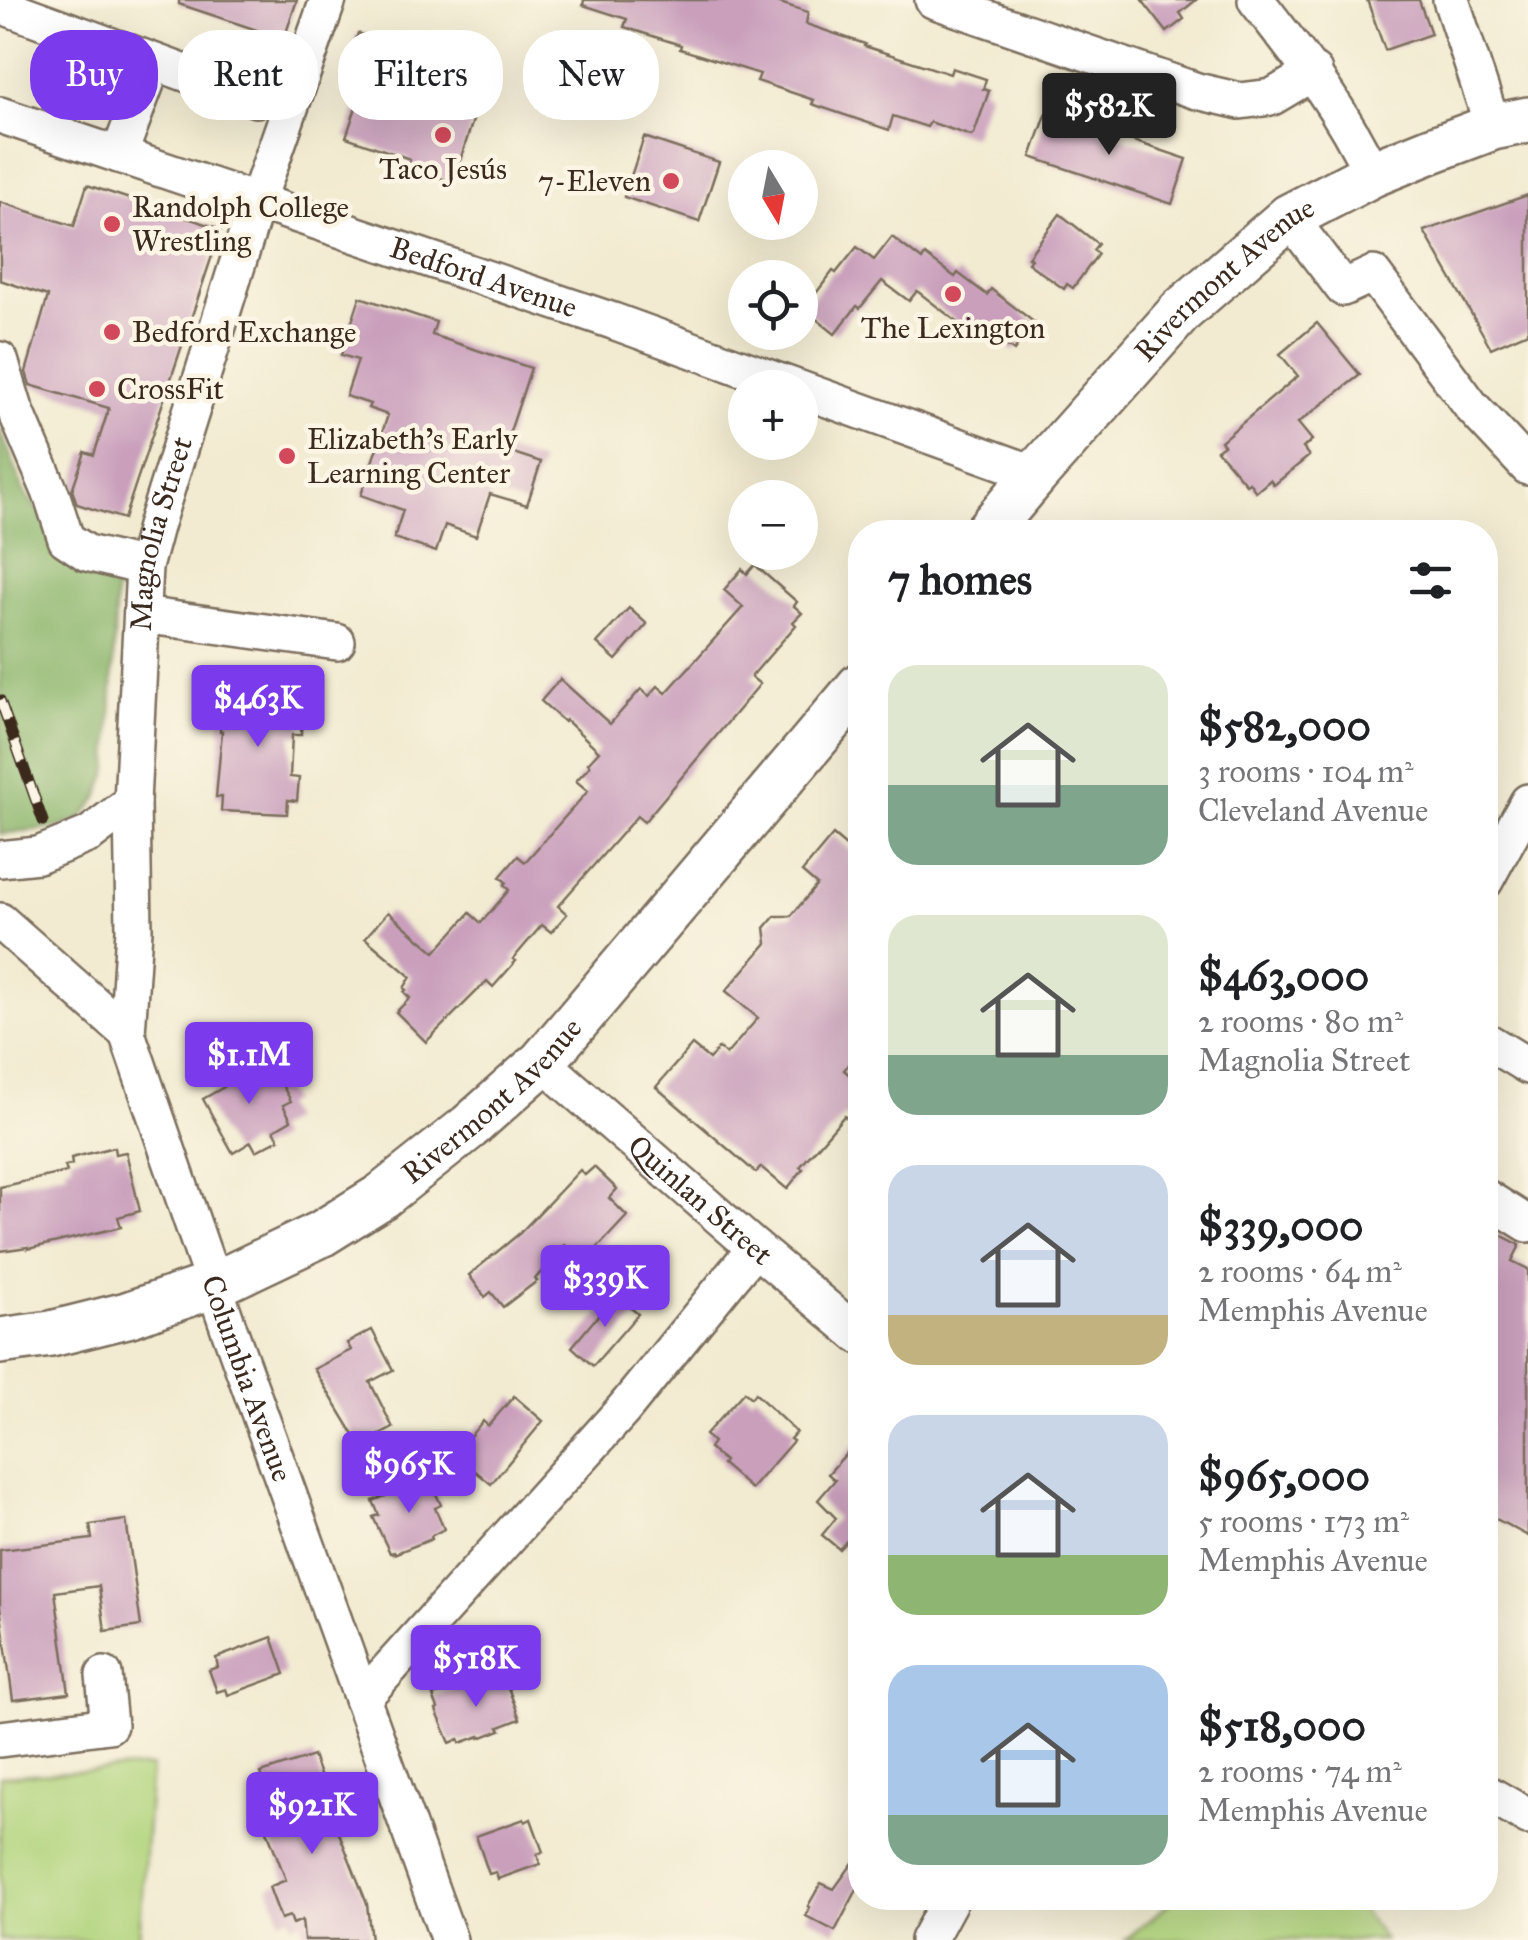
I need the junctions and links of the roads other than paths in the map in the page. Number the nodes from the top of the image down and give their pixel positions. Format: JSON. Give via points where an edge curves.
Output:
{"nodes":[{"id":1,"x":328,"y":0,"type":"edge"},
{"id":2,"x":933,"y":0,"type":"edge"},
{"id":3,"x":1451,"y":0,"type":"edge"},
{"id":4,"x":0,"y":5,"type":"edge"},
{"id":5,"x":1272,"y":5,"type":"edge"},
{"id":6,"x":68,"y":30,"type":"edge"},
{"id":7,"x":1314,"y":72,"type":"junction"},
{"id":8,"x":0,"y":115,"type":"edge"},
{"id":9,"x":132,"y":120,"type":"edge"},
{"id":10,"x":1511,"y":124,"type":"edge"},
{"id":11,"x":119,"y":155,"type":"junction"},
{"id":12,"x":1372,"y":174,"type":"junction"},
{"id":13,"x":257,"y":202,"type":"junction"},
{"id":14,"x":1289,"y":217,"type":"junction"},
{"id":15,"x":0,"y":360,"type":"edge"},
{"id":16,"x":749,"y":370,"type":"edge"},
{"id":17,"x":818,"y":395,"type":"edge"},
{"id":18,"x":1528,"y":466,"type":"edge"},
{"id":19,"x":1036,"y":474,"type":"junction"},
{"id":20,"x":998,"y":520,"type":"edge"},
{"id":21,"x":144,"y":567,"type":"junction"},
{"id":22,"x":142,"y":615,"type":"junction"},
{"id":23,"x":338,"y":642,"type":"dead end"},
{"id":24,"x":848,"y":700,"type":"edge"},
{"id":25,"x":132,"y":802,"type":"junction"},
{"id":26,"x":1528,"y":802,"type":"edge"},
{"id":27,"x":1498,"y":857,"type":"edge"},
{"id":28,"x":0,"y":858,"type":"edge"},
{"id":29,"x":0,"y":921,"type":"edge"},
{"id":30,"x":127,"y":1032,"type":"junction"},
{"id":31,"x":1498,"y":1048,"type":"edge"},
{"id":32,"x":542,"y":1062,"type":"junction"},
{"id":33,"x":1528,"y":1066,"type":"edge"},
{"id":34,"x":1498,"y":1205,"type":"edge"},
{"id":35,"x":1528,"y":1224,"type":"edge"},
{"id":36,"x":755,"y":1248,"type":"junction"},
{"id":37,"x":214,"y":1285,"type":"junction"},
{"id":38,"x":848,"y":1326,"type":"edge"},
{"id":39,"x":0,"y":1341,"type":"edge"},
{"id":40,"x":104,"y":1676,"type":"dead end"},
{"id":41,"x":362,"y":1700,"type":"junction"},
{"id":42,"x":0,"y":1739,"type":"edge"},
{"id":43,"x":1498,"y":1800,"type":"edge"},
{"id":44,"x":1528,"y":1817,"type":"edge"},
{"id":45,"x":945,"y":1910,"type":"edge"},
{"id":46,"x":449,"y":1940,"type":"edge"},
{"id":47,"x":928,"y":1940,"type":"edge"}],
"edges":[{"from":1,"to":13,"type":"street","name":"Magnolia Street"},
{"from":2,"to":7,"type":"street","via":[[1240,101],[1272,96]]},
{"from":3,"to":10,"type":"street"},
{"from":4,"to":6,"type":"street"},
{"from":5,"to":7,"type":"street"},
{"from":7,"to":12,"type":"street"},
{"from":8,"to":11,"type":"street","name":"Bedford Avenue"},
{"from":9,"to":11,"type":"street"},
{"from":10,"to":12,"type":"main road","name":"Rivermont Avenue"},
{"from":11,"to":13,"type":"street","name":"Bedford Avenue"},
{"from":12,"to":14,"type":"main road","name":"Rivermont Avenue"},
{"from":13,"to":16,"type":"street","name":"Bedford Avenue"},
{"from":13,"to":21,"type":"street","name":"Magnolia Street"},
{"from":14,"to":18,"type":"street","via":[[1343,288],[1372,274],[1471,406]]},
{"from":14,"to":19,"type":"main road","name":"Rivermont Avenue","via":[[1181,311]]},
{"from":15,"to":21,"type":"street","via":[[66,539],[87,554]]},
{"from":17,"to":19,"type":"street","name":"Bedford Avenue"},
{"from":19,"to":20,"type":"main road","name":"Rivermont Avenue"},
{"from":21,"to":22,"type":"street","name":"Magnolia Street"},
{"from":22,"to":23,"type":"street"},
{"from":22,"to":25,"type":"street","name":"Magnolia Street"},
{"from":24,"to":32,"type":"main road","name":"Rivermont Avenue"},
{"from":25,"to":28,"type":"street","via":[[90,834],[38,855]]},
{"from":25,"to":30,"type":"street","name":"Magnolia Street"},
{"from":26,"to":27,"type":"street"},
{"from":29,"to":30,"type":"street","name":"Columbia Avenue"},
{"from":30,"to":37,"type":"street","name":"Columbia Avenue"},
{"from":31,"to":33,"type":"street"},
{"from":32,"to":36,"type":"street","name":"Quinlan Street"},
{"from":32,"to":37,"type":"main road","name":"Rivermont Avenue","via":[[382,1196],[321,1234]]},
{"from":34,"to":35,"type":"street"},
{"from":36,"to":38,"type":"street","name":"Quinlan Street"},
{"from":36,"to":41,"type":"street","via":[[623,1410]]},
{"from":37,"to":39,"type":"main road","name":"Rivermont Avenue","via":[[127,1315]]},
{"from":37,"to":41,"type":"street","name":"Columbia Avenue"},
{"from":40,"to":42,"type":"street","via":[[110,1725]]},
{"from":41,"to":46,"type":"street","name":"Columbia Avenue"},
{"from":43,"to":44,"type":"street"},
{"from":45,"to":47,"type":"street"}]}
